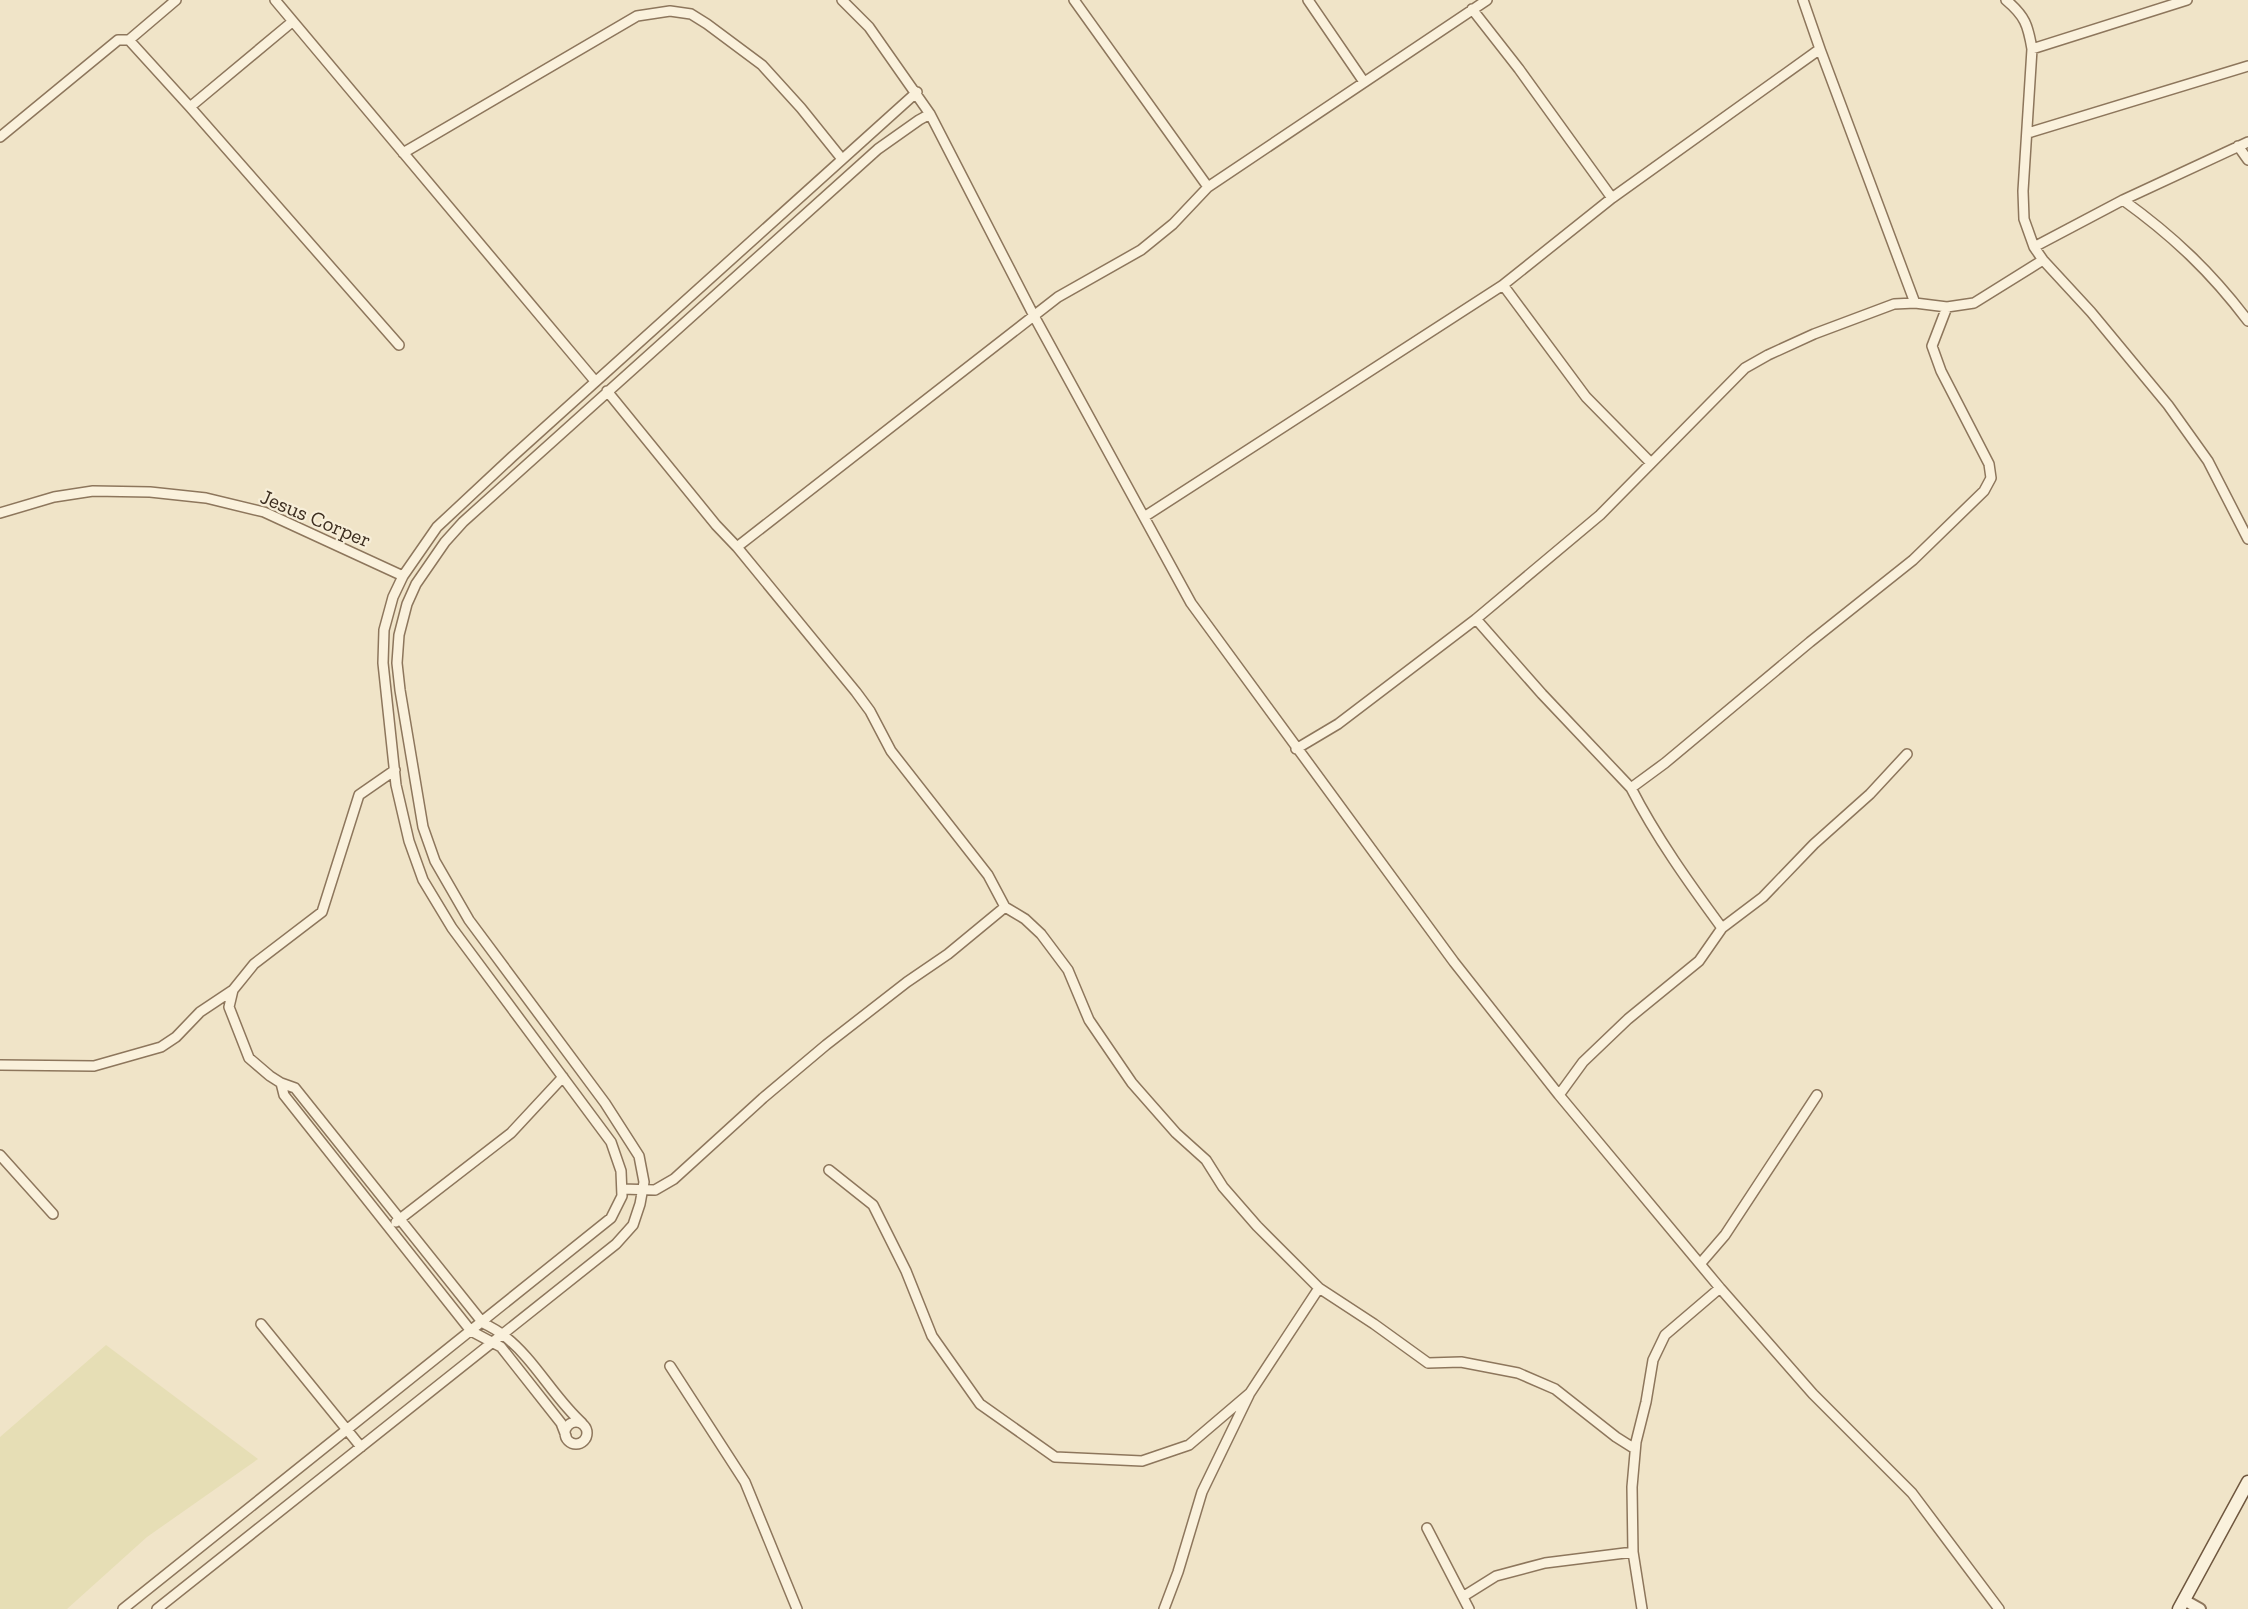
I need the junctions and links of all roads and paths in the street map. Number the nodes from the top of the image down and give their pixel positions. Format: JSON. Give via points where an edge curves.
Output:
{"nodes":[{"id":1,"x":176,"y":0,"type":"edge"},
{"id":2,"x":275,"y":0,"type":"edge"},
{"id":3,"x":1074,"y":0,"type":"edge"},
{"id":4,"x":1308,"y":0,"type":"edge"},
{"id":5,"x":1487,"y":0,"type":"edge"},
{"id":6,"x":1803,"y":0,"type":"edge"},
{"id":7,"x":2006,"y":0,"type":"edge"},
{"id":8,"x":2187,"y":0,"type":"edge"},
{"id":9,"x":848,"y":2,"type":"edge"},
{"id":10,"x":1472,"y":9,"type":"junction"},
{"id":11,"x":292,"y":22,"type":"junction"},
{"id":12,"x":129,"y":40,"type":"junction"},
{"id":13,"x":1820,"y":49,"type":"junction"},
{"id":14,"x":2032,"y":49,"type":"junction"},
{"id":15,"x":2248,"y":66,"type":"edge"},
{"id":16,"x":1364,"y":82,"type":"junction"},
{"id":17,"x":917,"y":92,"type":"junction"},
{"id":18,"x":190,"y":107,"type":"junction"},
{"id":19,"x":930,"y":114,"type":"junction"},
{"id":20,"x":2028,"y":133,"type":"junction"},
{"id":21,"x":0,"y":137,"type":"edge"},
{"id":22,"x":2248,"y":142,"type":"edge"},
{"id":23,"x":2238,"y":146,"type":"junction"},
{"id":24,"x":403,"y":153,"type":"junction"},
{"id":25,"x":842,"y":159,"type":"junction"},
{"id":26,"x":2248,"y":160,"type":"edge"},
{"id":27,"x":1208,"y":187,"type":"junction"},
{"id":28,"x":1612,"y":198,"type":"junction"},
{"id":29,"x":2123,"y":200,"type":"junction"},
{"id":30,"x":754,"y":238,"type":"junction"},
{"id":31,"x":2034,"y":247,"type":"junction"},
{"id":32,"x":765,"y":249,"type":"junction"},
{"id":33,"x":2043,"y":260,"type":"junction"},
{"id":34,"x":1503,"y":285,"type":"junction"},
{"id":35,"x":1915,"y":303,"type":"junction"},
{"id":36,"x":1947,"y":307,"type":"junction"},
{"id":37,"x":1034,"y":316,"type":"junction"},
{"id":38,"x":2248,"y":321,"type":"edge"},
{"id":39,"x":399,"y":345,"type":"dead end"},
{"id":40,"x":595,"y":381,"type":"junction"},
{"id":41,"x":607,"y":391,"type":"junction"},
{"id":42,"x":505,"y":463,"type":"junction"},
{"id":43,"x":1652,"y":463,"type":"junction"},
{"id":44,"x":515,"y":474,"type":"junction"},
{"id":45,"x":0,"y":513,"type":"edge"},
{"id":46,"x":1144,"y":517,"type":"junction"},
{"id":47,"x":2248,"y":539,"type":"edge"},
{"id":48,"x":737,"y":547,"type":"junction"},
{"id":49,"x":403,"y":576,"type":"junction"},
{"id":50,"x":1476,"y":619,"type":"junction"},
{"id":51,"x":1296,"y":749,"type":"junction"},
{"id":52,"x":1907,"y":754,"type":"dead end"},
{"id":53,"x":394,"y":770,"type":"junction"},
{"id":54,"x":1630,"y":788,"type":"junction"},
{"id":55,"x":1005,"y":907,"type":"junction"},
{"id":56,"x":1722,"y":928,"type":"junction"},
{"id":57,"x":233,"y":990,"type":"junction"},
{"id":58,"x":0,"y":1065,"type":"edge"},
{"id":59,"x":562,"y":1077,"type":"junction"},
{"id":60,"x":281,"y":1083,"type":"junction"},
{"id":61,"x":1559,"y":1095,"type":"junction"},
{"id":62,"x":1817,"y":1095,"type":"dead end"},
{"id":63,"x":0,"y":1155,"type":"edge"},
{"id":64,"x":829,"y":1170,"type":"dead end"},
{"id":65,"x":622,"y":1188,"type":"junction"},
{"id":66,"x":643,"y":1190,"type":"junction"},
{"id":67,"x":53,"y":1214,"type":"dead end"},
{"id":68,"x":400,"y":1219,"type":"junction"},
{"id":69,"x":389,"y":1228,"type":"junction"},
{"id":70,"x":1700,"y":1264,"type":"junction"},
{"id":71,"x":1319,"y":1288,"type":"junction"},
{"id":72,"x":1720,"y":1288,"type":"junction"},
{"id":73,"x":483,"y":1323,"type":"junction"},
{"id":74,"x":261,"y":1324,"type":"dead end"},
{"id":75,"x":471,"y":1331,"type":"junction"},
{"id":76,"x":503,"y":1334,"type":"junction"},
{"id":77,"x":492,"y":1343,"type":"junction"},
{"id":78,"x":670,"y":1366,"type":"dead end"},
{"id":79,"x":1250,"y":1393,"type":"junction"},
{"id":80,"x":582,"y":1423,"type":"junction"},
{"id":81,"x":347,"y":1431,"type":"junction"},
{"id":82,"x":566,"y":1436,"type":"junction"},
{"id":83,"x":361,"y":1447,"type":"junction"},
{"id":84,"x":1635,"y":1449,"type":"junction"},
{"id":85,"x":2248,"y":1482,"type":"edge"},
{"id":86,"x":1427,"y":1528,"type":"dead end"},
{"id":87,"x":1633,"y":1552,"type":"junction"},
{"id":88,"x":1464,"y":1596,"type":"junction"},
{"id":89,"x":2181,"y":1604,"type":"edge"},
{"id":90,"x":123,"y":1609,"type":"edge"},
{"id":91,"x":157,"y":1609,"type":"edge"},
{"id":92,"x":797,"y":1609,"type":"edge"},
{"id":93,"x":1164,"y":1609,"type":"edge"},
{"id":94,"x":1469,"y":1609,"type":"edge"},
{"id":95,"x":1642,"y":1609,"type":"edge"},
{"id":96,"x":2000,"y":1609,"type":"edge"},
{"id":97,"x":2200,"y":1609,"type":"edge"}],
"edges":[{"from":1,"to":12,"type":"street"},
{"from":2,"to":11,"type":"street"},
{"from":3,"to":27,"type":"street"},
{"from":4,"to":16,"type":"street"},
{"from":5,"to":10,"type":"street"},
{"from":6,"to":13,"type":"street"},
{"from":7,"to":14,"type":"street","via":[[2021,13],[2029,28]]},
{"from":8,"to":14,"type":"street"},
{"from":9,"to":17,"type":"street"},
{"from":10,"to":16,"type":"street"},
{"from":10,"to":28,"type":"street"},
{"from":11,"to":18,"type":"street"},
{"from":11,"to":24,"type":"street"},
{"from":12,"to":18,"type":"street"},
{"from":12,"to":21,"type":"street","via":[[118,40]]},
{"from":13,"to":28,"type":"street"},
{"from":13,"to":35,"type":"street"},
{"from":14,"to":20,"type":"street"},
{"from":15,"to":20,"type":"street"},
{"from":16,"to":27,"type":"street"},
{"from":17,"to":19,"type":"street"},
{"from":17,"to":25,"type":"street"},
{"from":18,"to":39,"type":"street"},
{"from":19,"to":32,"type":"street","via":[[878,149]]},
{"from":19,"to":37,"type":"street"},
{"from":20,"to":31,"type":"street","via":[[2024,219]]},
{"from":22,"to":23,"type":"street"},
{"from":23,"to":26,"type":"street"},
{"from":23,"to":29,"type":"street"},
{"from":24,"to":25,"type":"street","via":[[637,16],[670,11],[691,14],[762,65]]},
{"from":24,"to":40,"type":"street"},
{"from":25,"to":30,"type":"street"},
{"from":27,"to":37,"type":"street","via":[[1141,250],[1058,297]]},
{"from":28,"to":34,"type":"street"},
{"from":29,"to":31,"type":"street"},
{"from":29,"to":38,"type":"street","via":[[2181,246],[2222,286]]},
{"from":30,"to":32,"type":"street"},
{"from":30,"to":40,"type":"street"},
{"from":31,"to":33,"type":"street"},
{"from":32,"to":41,"type":"street"},
{"from":33,"to":36,"type":"street","via":[[1974,303]]},
{"from":33,"to":47,"type":"street","via":[[2168,405],[2208,461]]},
{"from":34,"to":43,"type":"street","via":[[1586,397]]},
{"from":34,"to":46,"type":"street"},
{"from":35,"to":36,"type":"street"},
{"from":35,"to":43,"type":"street","via":[[1894,304],[1814,334],[1745,368]]},
{"from":36,"to":54,"type":"street","via":[[1932,346],[1989,464],[1991,478],[1984,491],[1913,560]]},
{"from":37,"to":46,"type":"street"},
{"from":37,"to":48,"type":"street"},
{"from":40,"to":42,"type":"street"},
{"from":41,"to":44,"type":"street"},
{"from":41,"to":48,"type":"street"},
{"from":42,"to":44,"type":"street"},
{"from":42,"to":49,"type":"street","via":[[437,527]]},
{"from":43,"to":50,"type":"street","via":[[1600,514]]},
{"from":44,"to":66,"type":"street","via":[[445,542],[407,604],[397,663],[414,782],[423,827],[453,895],[628,1136],[639,1156]]},
{"from":45,"to":49,"type":"street","name":"Jesus Corper","via":[[54,497],[93,491],[206,498],[264,512]]},
{"from":46,"to":51,"type":"street","via":[[1191,603]]},
{"from":48,"to":55,"type":"street","via":[[856,692],[891,751],[988,875]]},
{"from":49,"to":53,"type":"street","via":[[384,630],[383,663]]},
{"from":50,"to":51,"type":"street","via":[[1338,724]]},
{"from":50,"to":54,"type":"street"},
{"from":51,"to":61,"type":"street","via":[[1454,962]]},
{"from":52,"to":56,"type":"street","via":[[1763,897]]},
{"from":53,"to":57,"type":"street","via":[[359,795],[321,912],[254,964]]},
{"from":53,"to":59,"type":"street","via":[[409,841],[423,880],[452,928]]},
{"from":54,"to":56,"type":"street"},
{"from":55,"to":66,"type":"street","via":[[826,1045],[674,1179],[655,1190]]},
{"from":55,"to":71,"type":"street","via":[[1041,934],[1068,970],[1089,1020],[1132,1083],[1206,1160],[1223,1187],[1257,1226]]},
{"from":56,"to":61,"type":"street","via":[[1699,961],[1583,1062]]},
{"from":57,"to":58,"type":"street","via":[[200,1012],[161,1047],[94,1066]]},
{"from":57,"to":60,"type":"street","via":[[229,1007],[249,1058]]},
{"from":59,"to":65,"type":"street","via":[[611,1142]]},
{"from":59,"to":68,"type":"street","via":[[511,1133]]},
{"from":60,"to":68,"type":"street","via":[[295,1088]]},
{"from":60,"to":69,"type":"street","via":[[284,1095]]},
{"from":61,"to":70,"type":"street"},
{"from":62,"to":70,"type":"street","via":[[1725,1235]]},
{"from":63,"to":67,"type":"street"},
{"from":64,"to":79,"type":"street","via":[[873,1205],[932,1336],[980,1404],[1056,1457],[1142,1461],[1189,1445]]},
{"from":65,"to":66,"type":"street"},
{"from":65,"to":73,"type":"street","via":[[611,1218]]},
{"from":66,"to":76,"type":"street","via":[[633,1225],[616,1244]]},
{"from":68,"to":69,"type":"street"},
{"from":68,"to":73,"type":"street"},
{"from":69,"to":75,"type":"street"},
{"from":70,"to":72,"type":"street"},
{"from":71,"to":79,"type":"street"},
{"from":71,"to":84,"type":"street","via":[[1428,1363],[1461,1362],[1518,1373],[1555,1389]]},
{"from":72,"to":84,"type":"street","via":[[1665,1335],[1659,1345]]},
{"from":72,"to":96,"type":"street","via":[[1813,1394],[1912,1493]]},
{"from":73,"to":75,"type":"street"},
{"from":73,"to":76,"type":"street"},
{"from":74,"to":81,"type":"street"},
{"from":75,"to":77,"type":"street"},
{"from":75,"to":81,"type":"street"},
{"from":76,"to":77,"type":"street"},
{"from":76,"to":80,"type":"street"},
{"from":77,"to":82,"type":"street","via":[[501,1347],[561,1423]]},
{"from":77,"to":83,"type":"street"},
{"from":78,"to":92,"type":"street","via":[[745,1482]]},
{"from":79,"to":93,"type":"street","via":[[1202,1492]]},
{"from":80,"to":82,"type":"street","via":[[571,1424]]},
{"from":80,"to":82,"type":"street","via":[[588,1433],[583,1442],[573,1444]]},
{"from":81,"to":83,"type":"street"},
{"from":81,"to":90,"type":"street"},
{"from":83,"to":91,"type":"street"},
{"from":84,"to":87,"type":"street"},
{"from":85,"to":89,"type":"main road"},
{"from":86,"to":88,"type":"street"},
{"from":87,"to":88,"type":"street","via":[[1545,1563],[1496,1576]]},
{"from":87,"to":95,"type":"street"},
{"from":88,"to":94,"type":"street"},
{"from":89,"to":97,"type":"street"}]}
